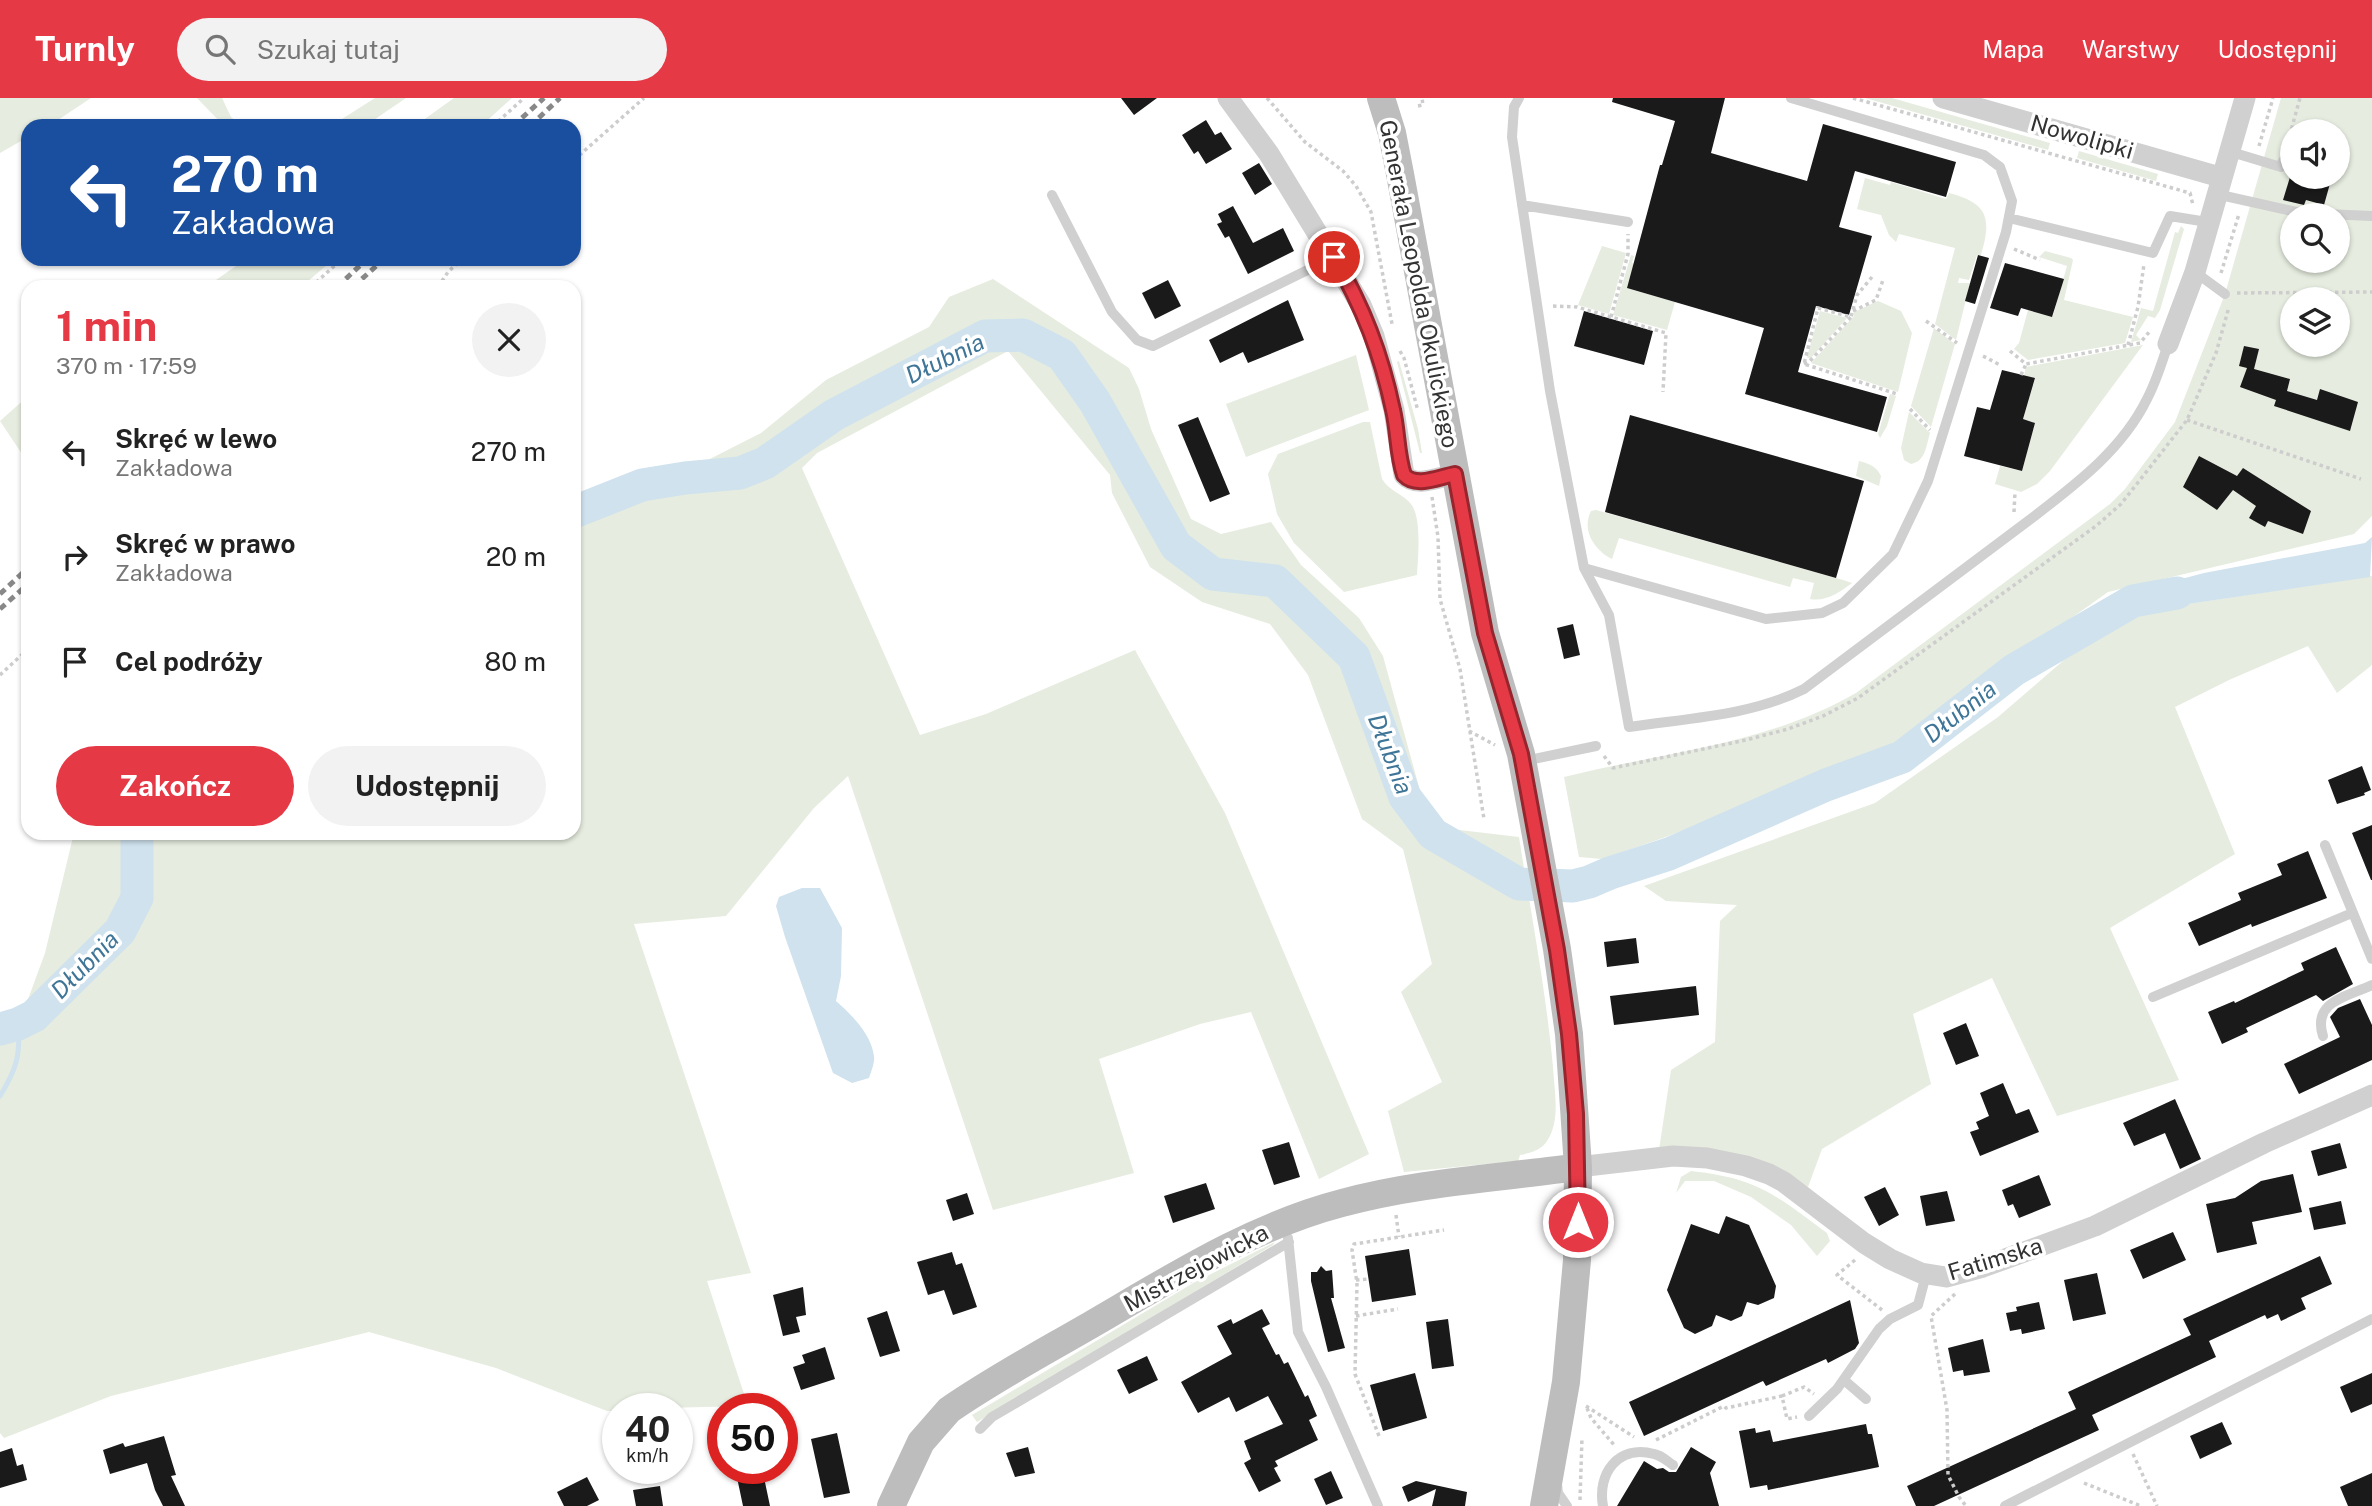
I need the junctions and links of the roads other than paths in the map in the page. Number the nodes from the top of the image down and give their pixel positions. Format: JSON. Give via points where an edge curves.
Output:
{"nodes":[{"id":1,"x":1228,"y":98,"type":"edge"},
{"id":2,"x":1381,"y":98,"type":"edge"},
{"id":3,"x":1519,"y":98,"type":"edge"},
{"id":4,"x":1791,"y":98,"type":"edge"},
{"id":5,"x":1943,"y":98,"type":"edge"},
{"id":6,"x":2245,"y":98,"type":"edge"},
{"id":7,"x":2228,"y":151,"type":"junction"},
{"id":8,"x":2280,"y":167,"type":"edge"},
{"id":9,"x":2218,"y":185,"type":"junction"},
{"id":10,"x":1052,"y":195,"type":"dead end"},
{"id":11,"x":1522,"y":205,"type":"junction"},
{"id":12,"x":2372,"y":216,"type":"edge"},
{"id":13,"x":2009,"y":218,"type":"junction"},
{"id":14,"x":2198,"y":221,"type":"junction"},
{"id":15,"x":1628,"y":222,"type":"dead end"},
{"id":16,"x":1334,"y":257,"type":"junction"},
{"id":17,"x":2194,"y":272,"type":"junction"},
{"id":18,"x":2226,"y":295,"type":"road end"},
{"id":19,"x":2168,"y":344,"type":"joint"},
{"id":20,"x":1455,"y":474,"type":"junction"},
{"id":21,"x":1584,"y":568,"type":"junction"},
{"id":22,"x":1596,"y":746,"type":"dead end"},
{"id":23,"x":1522,"y":761,"type":"junction"},
{"id":24,"x":2325,"y":845,"type":"dead end"},
{"id":25,"x":2352,"y":913,"type":"junction"},
{"id":26,"x":2372,"y":959,"type":"edge"},
{"id":27,"x":2372,"y":985,"type":"edge"},
{"id":28,"x":2153,"y":997,"type":"dead end"},
{"id":29,"x":2323,"y":1036,"type":"dead end"},
{"id":30,"x":2372,"y":1095,"type":"edge"},
{"id":31,"x":1578,"y":1167,"type":"junction"},
{"id":32,"x":1287,"y":1232,"type":"junction"},
{"id":33,"x":1926,"y":1275,"type":"junction"},
{"id":34,"x":2372,"y":1319,"type":"edge"},
{"id":35,"x":1844,"y":1380,"type":"junction"},
{"id":36,"x":1866,"y":1399,"type":"dead end"},
{"id":37,"x":1809,"y":1416,"type":"road end"},
{"id":38,"x":980,"y":1429,"type":"dead end"},
{"id":39,"x":1556,"y":1449,"type":"junction"},
{"id":40,"x":1673,"y":1465,"type":"dead end"},
{"id":41,"x":891,"y":1506,"type":"edge"},
{"id":42,"x":1378,"y":1506,"type":"edge"},
{"id":43,"x":1544,"y":1506,"type":"edge"},
{"id":44,"x":1567,"y":1506,"type":"edge"},
{"id":45,"x":1603,"y":1506,"type":"edge"},
{"id":46,"x":2005,"y":1506,"type":"edge"}],
"edges":[{"from":1,"to":16,"type":"street"},
{"from":2,"to":20,"type":"main road","name":"Generała Leopolda Okulickiego","via":[[1392,133]]},
{"from":3,"to":11,"type":"lane","via":[[1512,137]]},
{"from":4,"to":13,"type":"lane","via":[[1984,155],[2000,167],[2012,201]]},
{"from":5,"to":9,"type":"street","name":"Nowolipki"},
{"from":6,"to":7,"type":"street"},
{"from":7,"to":8,"type":"lane"},
{"from":7,"to":9,"type":"street"},
{"from":9,"to":12,"type":"lane","via":[[2301,213]]},
{"from":9,"to":14,"type":"street"},
{"from":10,"to":16,"type":"lane","via":[[1112,312],[1137,340],[1153,346]]},
{"from":11,"to":15,"type":"lane"},
{"from":11,"to":21,"type":"lane","via":[[1550,391]]},
{"from":13,"to":14,"type":"lane","via":[[2153,253],[2170,216]]},
{"from":13,"to":21,"type":"lane","via":[[1928,481],[1893,554],[1843,603],[1822,613],[1766,618]]},
{"from":14,"to":17,"type":"street"},
{"from":16,"to":20,"type":"street","via":[[1374,336],[1394,410],[1404,475],[1417,482]]},
{"from":17,"to":18,"type":"lane"},
{"from":17,"to":19,"type":"street"},
{"from":19,"to":21,"type":"lane","via":[[2146,401],[2106,456],[2021,526],[1804,688],[1780,701],[1629,727],[1609,615]]},
{"from":20,"to":23,"type":"main road","name":"Generała Leopolda Okulickiego","via":[[1485,633]]},
{"from":22,"to":23,"type":"lane"},
{"from":23,"to":31,"type":"main road","name":"Generała Leopolda Okulickiego","via":[[1569,1034]]},
{"from":24,"to":25,"type":"lane"},
{"from":25,"to":26,"type":"lane"},
{"from":25,"to":28,"type":"lane"},
{"from":27,"to":29,"type":"lane","via":[[2326,1006],[2320,1024]]},
{"from":30,"to":33,"type":"street","name":"Fatimska","via":[[2095,1226],[1964,1273]]},
{"from":31,"to":32,"type":"main road","name":"Mistrzejowicka","via":[[1436,1185],[1328,1206]]},
{"from":31,"to":33,"type":"street","name":"Fatimska","via":[[1672,1156],[1746,1166],[1784,1182],[1876,1251]]},
{"from":31,"to":39,"type":"main road","name":"Generała Leopolda Okulickiego","via":[[1575,1295]]},
{"from":32,"to":38,"type":"lane","via":[[992,1417]]},
{"from":32,"to":41,"type":"main road","name":"Mistrzejowicka","via":[[1235,1244],[948,1410],[921,1441]]},
{"from":32,"to":42,"type":"lane","via":[[1298,1332]]},
{"from":33,"to":35,"type":"lane","via":[[1918,1305],[1879,1329]]},
{"from":34,"to":46,"type":"lane"},
{"from":35,"to":36,"type":"lane"},
{"from":35,"to":37,"type":"lane"},
{"from":39,"to":43,"type":"main road","name":"Generała Leopolda Okulickiego"},
{"from":39,"to":44,"type":"lane","via":[[1557,1485]]},
{"from":40,"to":45,"type":"lane","via":[[1653,1453],[1623,1455],[1613,1463],[1602,1485]]}]}
